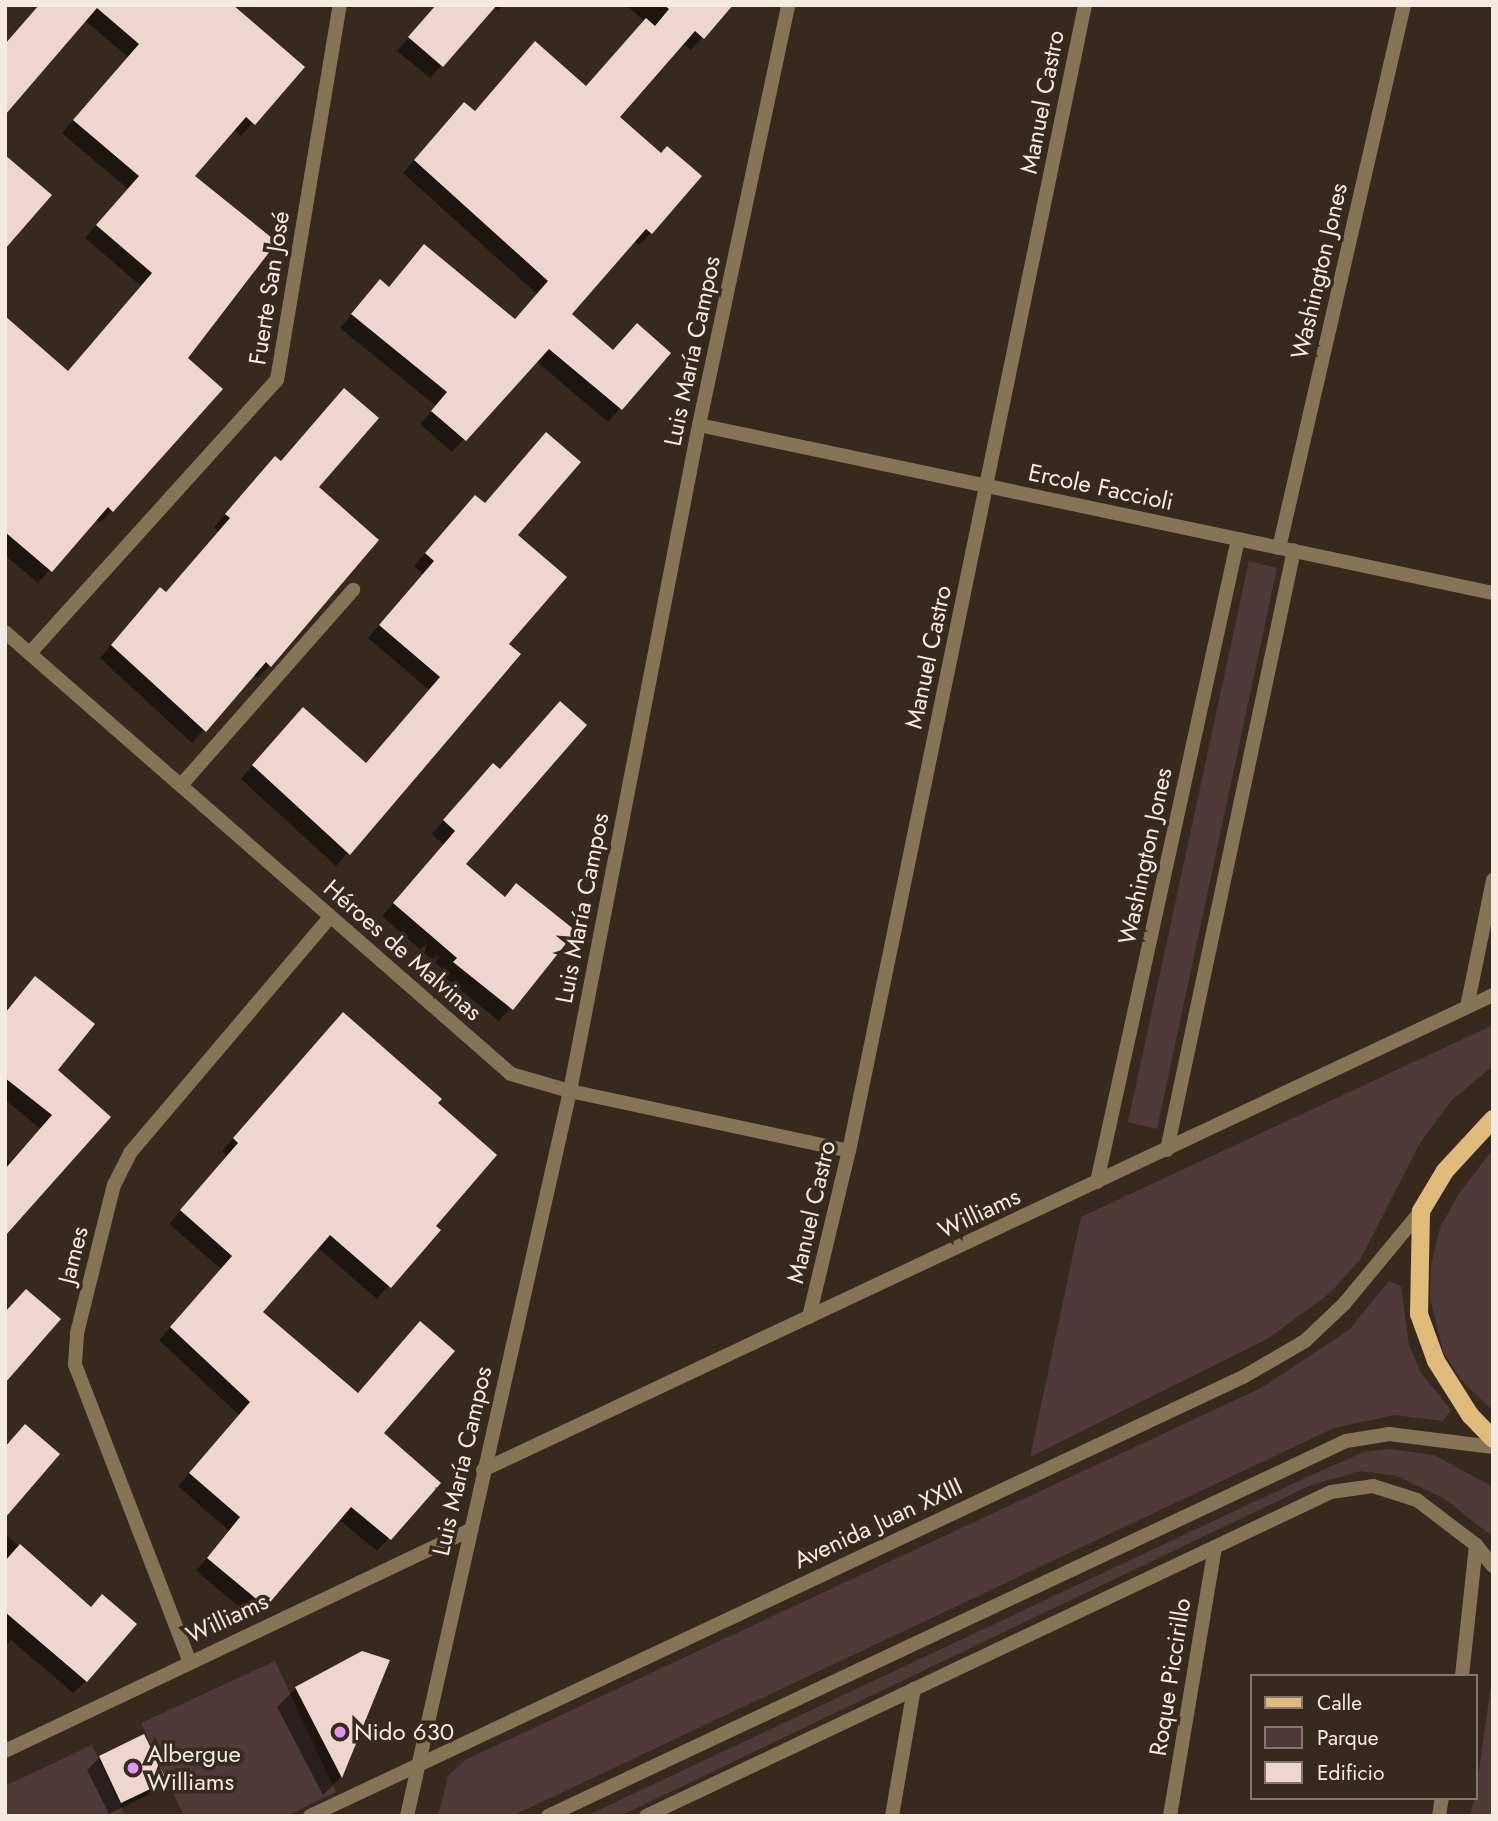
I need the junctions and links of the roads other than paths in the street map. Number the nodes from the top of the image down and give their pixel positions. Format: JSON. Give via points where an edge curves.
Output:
{"nodes":[{"id":1,"x":340,"y":5,"type":"edge"},
{"id":2,"x":788,"y":5,"type":"edge"},
{"id":3,"x":1085,"y":5,"type":"edge"},
{"id":4,"x":1404,"y":5,"type":"edge"},
{"id":5,"x":699,"y":425,"type":"junction"},
{"id":6,"x":987,"y":486,"type":"junction"},
{"id":7,"x":1238,"y":539,"type":"junction"},
{"id":8,"x":1279,"y":548,"type":"junction"},
{"id":9,"x":1294,"y":551,"type":"junction"},
{"id":10,"x":353,"y":590,"type":"dead end"},
{"id":11,"x":1493,"y":593,"type":"edge"},
{"id":12,"x":5,"y":632,"type":"edge"},
{"id":13,"x":30,"y":653,"type":"junction"},
{"id":14,"x":182,"y":785,"type":"junction"},
{"id":15,"x":1493,"y":880,"type":"edge"},
{"id":16,"x":330,"y":917,"type":"junction"},
{"id":17,"x":1493,"y":995,"type":"edge"},
{"id":18,"x":1467,"y":1007,"type":"junction"},
{"id":19,"x":569,"y":1091,"type":"junction"},
{"id":20,"x":1493,"y":1119,"type":"edge"},
{"id":21,"x":849,"y":1150,"type":"junction"},
{"id":22,"x":1167,"y":1150,"type":"junction"},
{"id":23,"x":1097,"y":1182,"type":"junction"},
{"id":24,"x":1421,"y":1211,"type":"junction"},
{"id":25,"x":809,"y":1317,"type":"junction"},
{"id":26,"x":1493,"y":1439,"type":"edge"},
{"id":27,"x":1493,"y":1447,"type":"edge"},
{"id":28,"x":484,"y":1470,"type":"junction"},
{"id":29,"x":470,"y":1530,"type":"junction"},
{"id":30,"x":1476,"y":1545,"type":"junction"},
{"id":31,"x":1215,"y":1547,"type":"junction"},
{"id":32,"x":1493,"y":1566,"type":"edge"},
{"id":33,"x":189,"y":1660,"type":"junction"},
{"id":34,"x":1462,"y":1674,"type":"edge"},
{"id":35,"x":914,"y":1689,"type":"junction"},
{"id":36,"x":5,"y":1751,"type":"edge"},
{"id":37,"x":418,"y":1764,"type":"junction"},
{"id":38,"x":310,"y":1816,"type":"edge"},
{"id":39,"x":407,"y":1816,"type":"edge"},
{"id":40,"x":548,"y":1816,"type":"edge"},
{"id":41,"x":646,"y":1816,"type":"edge"},
{"id":42,"x":892,"y":1816,"type":"edge"},
{"id":43,"x":1170,"y":1816,"type":"edge"}],
"edges":[{"from":1,"to":13,"type":"street","name":"Fuerte San José","via":[[277,380]]},
{"from":2,"to":5,"type":"street","name":"Luis María Campos"},
{"from":3,"to":6,"type":"street","name":"Manuel Castro"},
{"from":4,"to":8,"type":"street","name":"Washington Jones"},
{"from":5,"to":6,"type":"street","name":"Ercole Faccioli"},
{"from":5,"to":19,"type":"street","name":"Luis María Campos"},
{"from":6,"to":7,"type":"street","name":"Ercole Faccioli"},
{"from":6,"to":21,"type":"street","name":"Manuel Castro"},
{"from":7,"to":8,"type":"street","name":"Ercole Faccioli"},
{"from":7,"to":23,"type":"street","name":"Washington Jones"},
{"from":8,"to":9,"type":"street","name":"Ercole Faccioli"},
{"from":9,"to":11,"type":"street","name":"Ercole Faccioli"},
{"from":9,"to":22,"type":"street"},
{"from":10,"to":14,"type":"street"},
{"from":12,"to":13,"type":"street","name":"Héroes de Malvinas"},
{"from":13,"to":14,"type":"street","name":"Héroes de Malvinas"},
{"from":14,"to":16,"type":"street","name":"Héroes de Malvinas"},
{"from":15,"to":18,"type":"street"},
{"from":16,"to":19,"type":"street","name":"Héroes de Malvinas","via":[[511,1074]]},
{"from":16,"to":33,"type":"street","name":"James","via":[[130,1153],[114,1185],[77,1333],[75,1364]]},
{"from":17,"to":18,"type":"street","name":"Williams"},
{"from":18,"to":22,"type":"street","name":"Williams"},
{"from":19,"to":21,"type":"street","name":"Héroes de Malvinas"},
{"from":19,"to":28,"type":"street","name":"Luis María Campos"},
{"from":20,"to":24,"type":"main road","via":[[1445,1171]]},
{"from":21,"to":25,"type":"street","name":"Manuel Castro"},
{"from":22,"to":23,"type":"street","name":"Williams"},
{"from":23,"to":25,"type":"street","name":"Williams"},
{"from":24,"to":26,"type":"main road","via":[[1419,1314],[1436,1361],[1470,1415]]},
{"from":24,"to":37,"type":"street","name":"Avenida Juan XXIII","via":[[1344,1304],[1305,1341],[1243,1377]]},
{"from":25,"to":28,"type":"street","name":"Williams"},
{"from":27,"to":40,"type":"street","via":[[1389,1434],[1346,1441]]},
{"from":28,"to":29,"type":"street","name":"Luis María Campos"},
{"from":29,"to":33,"type":"street","name":"Williams"},
{"from":29,"to":37,"type":"street","name":"Luis María Campos"},
{"from":30,"to":31,"type":"street","via":[[1417,1500],[1373,1486],[1331,1492]]},
{"from":30,"to":32,"type":"street"},
{"from":30,"to":34,"type":"street"},
{"from":31,"to":35,"type":"street"},
{"from":31,"to":43,"type":"street","name":"Roque Piccirillo"},
{"from":33,"to":36,"type":"street","name":"Williams"},
{"from":35,"to":41,"type":"street"},
{"from":35,"to":42,"type":"street"},
{"from":37,"to":38,"type":"street","name":"Avenida Juan XXIII"},
{"from":37,"to":39,"type":"street","name":"Luis María Campos"}]}
